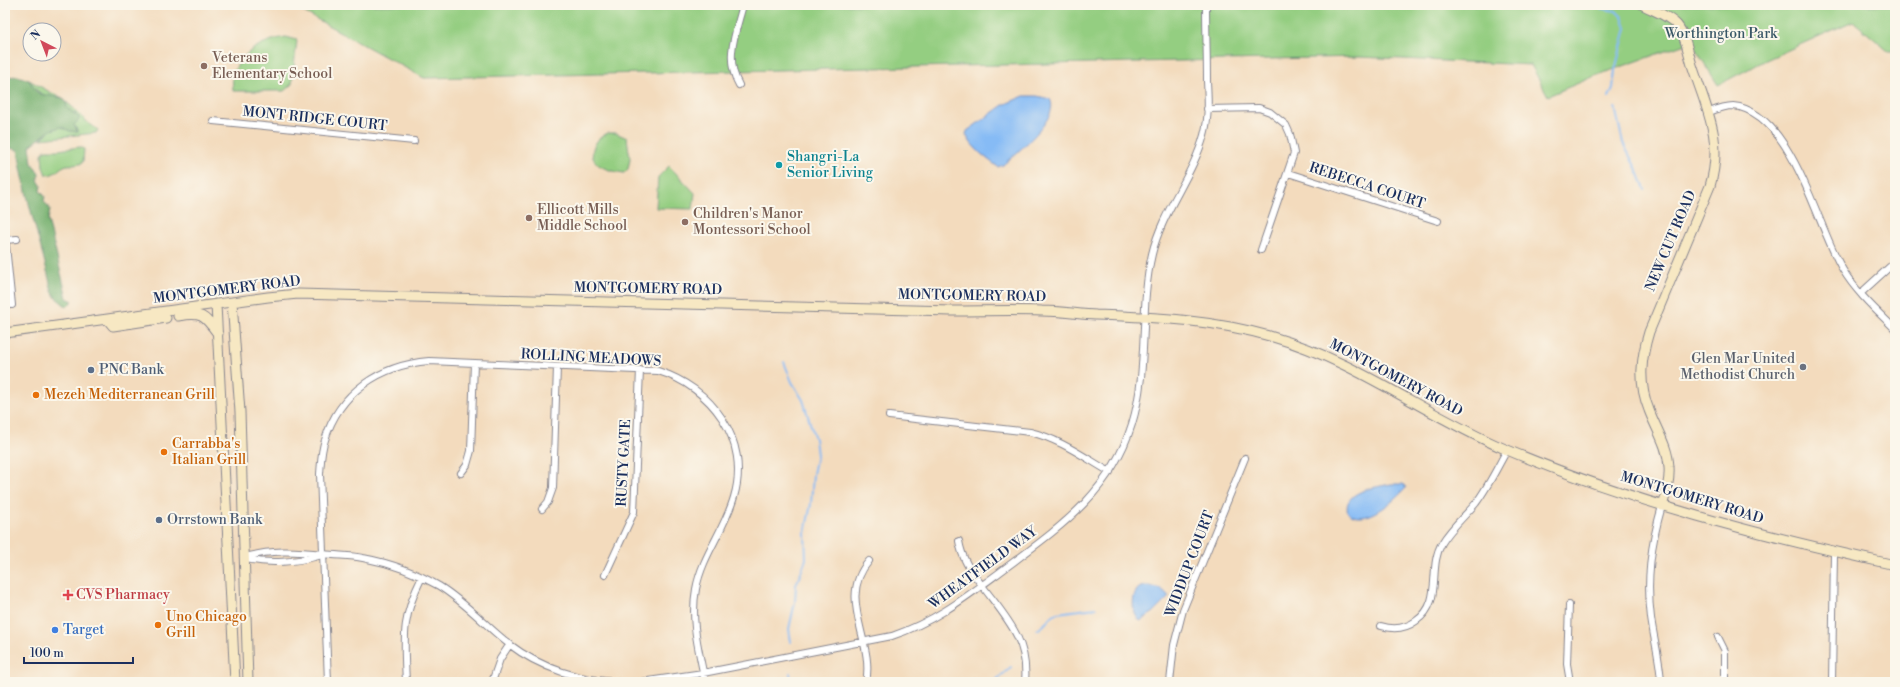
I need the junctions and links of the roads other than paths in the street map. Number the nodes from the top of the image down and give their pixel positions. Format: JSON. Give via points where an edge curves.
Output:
{"nodes":[{"id":1,"x":743,"y":5,"type":"edge"},
{"id":2,"x":1206,"y":5,"type":"edge"},
{"id":3,"x":1642,"y":5,"type":"edge"},
{"id":4,"x":739,"y":85,"type":"dead end"},
{"id":5,"x":1208,"y":109,"type":"junction"},
{"id":6,"x":1709,"y":112,"type":"junction"},
{"id":7,"x":213,"y":121,"type":"dead end"},
{"id":8,"x":414,"y":141,"type":"dead end"},
{"id":9,"x":1288,"y":173,"type":"junction"},
{"id":10,"x":1438,"y":221,"type":"dead end"},
{"id":11,"x":5,"y":239,"type":"edge"},
{"id":12,"x":17,"y":239,"type":"dead end"},
{"id":13,"x":1261,"y":250,"type":"dead end"},
{"id":14,"x":1895,"y":262,"type":"edge"},
{"id":15,"x":1861,"y":293,"type":"junction"},
{"id":16,"x":232,"y":302,"type":"junction"},
{"id":17,"x":216,"y":304,"type":"junction"},
{"id":18,"x":12,"y":305,"type":"dead end"},
{"id":19,"x":1144,"y":316,"type":"junction"},
{"id":20,"x":108,"y":320,"type":"junction"},
{"id":21,"x":1895,"y":329,"type":"edge"},
{"id":22,"x":5,"y":333,"type":"edge"},
{"id":23,"x":218,"y":334,"type":"junction"},
{"id":24,"x":474,"y":363,"type":"junction"},
{"id":25,"x":557,"y":367,"type":"junction"},
{"id":26,"x":640,"y":370,"type":"junction"},
{"id":27,"x":889,"y":416,"type":"dead end"},
{"id":28,"x":1507,"y":450,"type":"junction"},
{"id":29,"x":1244,"y":458,"type":"dead end"},
{"id":30,"x":1110,"y":472,"type":"junction"},
{"id":31,"x":461,"y":473,"type":"dead end"},
{"id":32,"x":1662,"y":506,"type":"junction"},
{"id":33,"x":542,"y":509,"type":"dead end"},
{"id":34,"x":228,"y":537,"type":"junction"},
{"id":35,"x":243,"y":540,"type":"junction"},
{"id":36,"x":959,"y":541,"type":"dead end"},
{"id":37,"x":237,"y":551,"type":"junction"},
{"id":38,"x":1834,"y":552,"type":"junction"},
{"id":39,"x":324,"y":554,"type":"junction"},
{"id":40,"x":243,"y":558,"type":"junction"},
{"id":41,"x":229,"y":559,"type":"junction"},
{"id":42,"x":869,"y":561,"type":"dead end"},
{"id":43,"x":1895,"y":566,"type":"edge"},
{"id":44,"x":236,"y":567,"type":"junction"},
{"id":45,"x":605,"y":575,"type":"dead end"},
{"id":46,"x":422,"y":577,"type":"junction"},
{"id":47,"x":230,"y":584,"type":"junction"},
{"id":48,"x":244,"y":584,"type":"junction"},
{"id":49,"x":982,"y":586,"type":"junction"},
{"id":50,"x":1569,"y":605,"type":"dead end"},
{"id":51,"x":1381,"y":626,"type":"dead end"},
{"id":52,"x":1718,"y":637,"type":"dead end"},
{"id":53,"x":862,"y":642,"type":"junction"},
{"id":54,"x":510,"y":644,"type":"junction"},
{"id":55,"x":703,"y":673,"type":"junction"},
{"id":56,"x":585,"y":680,"type":"edge"},
{"id":57,"x":235,"y":682,"type":"edge"},
{"id":58,"x":248,"y":682,"type":"edge"},
{"id":59,"x":328,"y":682,"type":"edge"},
{"id":60,"x":406,"y":682,"type":"edge"},
{"id":61,"x":492,"y":682,"type":"edge"},
{"id":62,"x":619,"y":682,"type":"edge"},
{"id":63,"x":641,"y":682,"type":"edge"},
{"id":64,"x":705,"y":682,"type":"edge"},
{"id":65,"x":866,"y":682,"type":"edge"},
{"id":66,"x":1025,"y":682,"type":"edge"},
{"id":67,"x":1170,"y":682,"type":"edge"},
{"id":68,"x":1570,"y":682,"type":"edge"},
{"id":69,"x":1661,"y":682,"type":"edge"},
{"id":70,"x":1725,"y":682,"type":"edge"},
{"id":71,"x":1832,"y":682,"type":"edge"}],
"edges":[{"from":1,"to":4,"type":"street","via":[[731,60]]},
{"from":2,"to":5,"type":"street","name":"WHEATFIELD WAY"},
{"from":3,"to":6,"type":"main road","name":"NEW CUT ROAD","via":[[1670,19],[1682,32]]},
{"from":5,"to":9,"type":"street","via":[[1259,108],[1279,118],[1286,125],[1293,143],[1294,153]]},
{"from":5,"to":19,"type":"street","name":"WHEATFIELD WAY","via":[[1200,147],[1153,251]]},
{"from":6,"to":15,"type":"street","via":[[1732,106],[1742,108],[1764,122],[1777,135],[1804,178],[1834,255]]},
{"from":6,"to":32,"type":"main road","name":"NEW CUT ROAD","via":[[1716,142],[1714,171],[1643,350],[1642,389],[1667,450],[1668,484]]},
{"from":7,"to":8,"type":"street","name":"MONT RIDGE COURT"},
{"from":9,"to":10,"type":"street","name":"REBECCA COURT"},
{"from":9,"to":13,"type":"street"},
{"from":11,"to":12,"type":"street"},
{"from":11,"to":18,"type":"street"},
{"from":14,"to":15,"type":"street"},
{"from":15,"to":21,"type":"street"},
{"from":16,"to":17,"type":"main road","name":"MONTGOMERY ROAD"},
{"from":16,"to":19,"type":"main road","name":"MONTGOMERY ROAD","via":[[325,294],[952,311],[1041,311]]},
{"from":16,"to":35,"type":"main road","via":[[240,412]]},
{"from":17,"to":20,"type":"main road","name":"MONTGOMERY ROAD"},
{"from":17,"to":23,"type":"main road"},
{"from":19,"to":28,"type":"main road","name":"MONTGOMERY ROAD","via":[[1240,328],[1308,348],[1365,374],[1433,414]]},
{"from":19,"to":30,"type":"street","name":"WHEATFIELD WAY","via":[[1139,395],[1132,424]]},
{"from":20,"to":22,"type":"main road","name":"MONTGOMERY ROAD"},
{"from":20,"to":23,"type":"main road","via":[[113,326],[189,314],[201,315]]},
{"from":23,"to":34,"type":"main road"},
{"from":24,"to":25,"type":"street","name":"ROLLING MEADOWS"},
{"from":24,"to":31,"type":"street","via":[[471,451]]},
{"from":24,"to":39,"type":"street","name":"ROLLING MEADOWS","via":[[429,361],[398,366],[372,378],[349,397],[332,422],[323,448],[320,474]]},
{"from":25,"to":26,"type":"street","name":"ROLLING MEADOWS"},
{"from":25,"to":33,"type":"street","via":[[553,488],[548,502]]},
{"from":26,"to":45,"type":"street","name":"RUSTY GATE","via":[[634,512]]},
{"from":26,"to":55,"type":"street","name":"ROLLING MEADOWS","via":[[669,375],[704,395],[723,418],[736,449],[738,465],[734,496],[700,572],[696,589],[694,629]]},
{"from":27,"to":30,"type":"street","via":[[1022,431],[1044,436]]},
{"from":28,"to":32,"type":"main road","name":"MONTGOMERY ROAD"},
{"from":28,"to":51,"type":"street","via":[[1477,501],[1443,542],[1439,550],[1431,604],[1426,612],[1420,619],[1404,628]]},
{"from":29,"to":67,"type":"street","name":"WIDDUP COURT","via":[[1183,610],[1174,645]]},
{"from":30,"to":49,"type":"street","name":"WHEATFIELD WAY","via":[[1081,509]]},
{"from":32,"to":38,"type":"main road","name":"MONTGOMERY ROAD"},
{"from":32,"to":69,"type":"street","via":[[1654,537],[1649,579],[1651,619]]},
{"from":34,"to":37,"type":"main road"},
{"from":34,"to":41,"type":"main road"},
{"from":35,"to":37,"type":"main road"},
{"from":35,"to":40,"type":"main road"},
{"from":36,"to":49,"type":"street","via":[[966,564]]},
{"from":37,"to":40,"type":"main road"},
{"from":37,"to":41,"type":"main road"},
{"from":38,"to":43,"type":"main road","name":"MONTGOMERY ROAD"},
{"from":38,"to":71,"type":"street"},
{"from":39,"to":40,"type":"street","via":[[306,560],[257,562]]},
{"from":39,"to":46,"type":"street","via":[[378,561]]},
{"from":39,"to":59,"type":"street","name":"ROLLING MEADOWS"},
{"from":40,"to":44,"type":"main road"},
{"from":40,"to":48,"type":"main road"},
{"from":41,"to":44,"type":"main road"},
{"from":41,"to":47,"type":"main road"},
{"from":42,"to":53,"type":"street","via":[[860,573],[856,593],[856,613]]},
{"from":44,"to":47,"type":"main road"},
{"from":44,"to":48,"type":"main road"},
{"from":46,"to":54,"type":"street","via":[[455,598]]},
{"from":46,"to":60,"type":"street","via":[[405,620]]},
{"from":47,"to":57,"type":"main road"},
{"from":48,"to":58,"type":"main road"},
{"from":49,"to":53,"type":"street","name":"WHEATFIELD WAY","via":[[928,622],[892,636]]},
{"from":49,"to":66,"type":"street","via":[[1008,620],[1022,646],[1026,658]]},
{"from":50,"to":68,"type":"street","via":[[1567,664]]},
{"from":52,"to":70,"type":"street","via":[[1725,651]]},
{"from":53,"to":55,"type":"street","name":"WHEATFIELD WAY"},
{"from":53,"to":65,"type":"street","via":[[867,668]]},
{"from":54,"to":56,"type":"street","via":[[544,664]]},
{"from":54,"to":61,"type":"street","via":[[500,659]]},
{"from":55,"to":63,"type":"street","name":"WHEATFIELD WAY"},
{"from":55,"to":64,"type":"street","name":"ROLLING MEADOWS"},
{"from":56,"to":62,"type":"street"}]}
